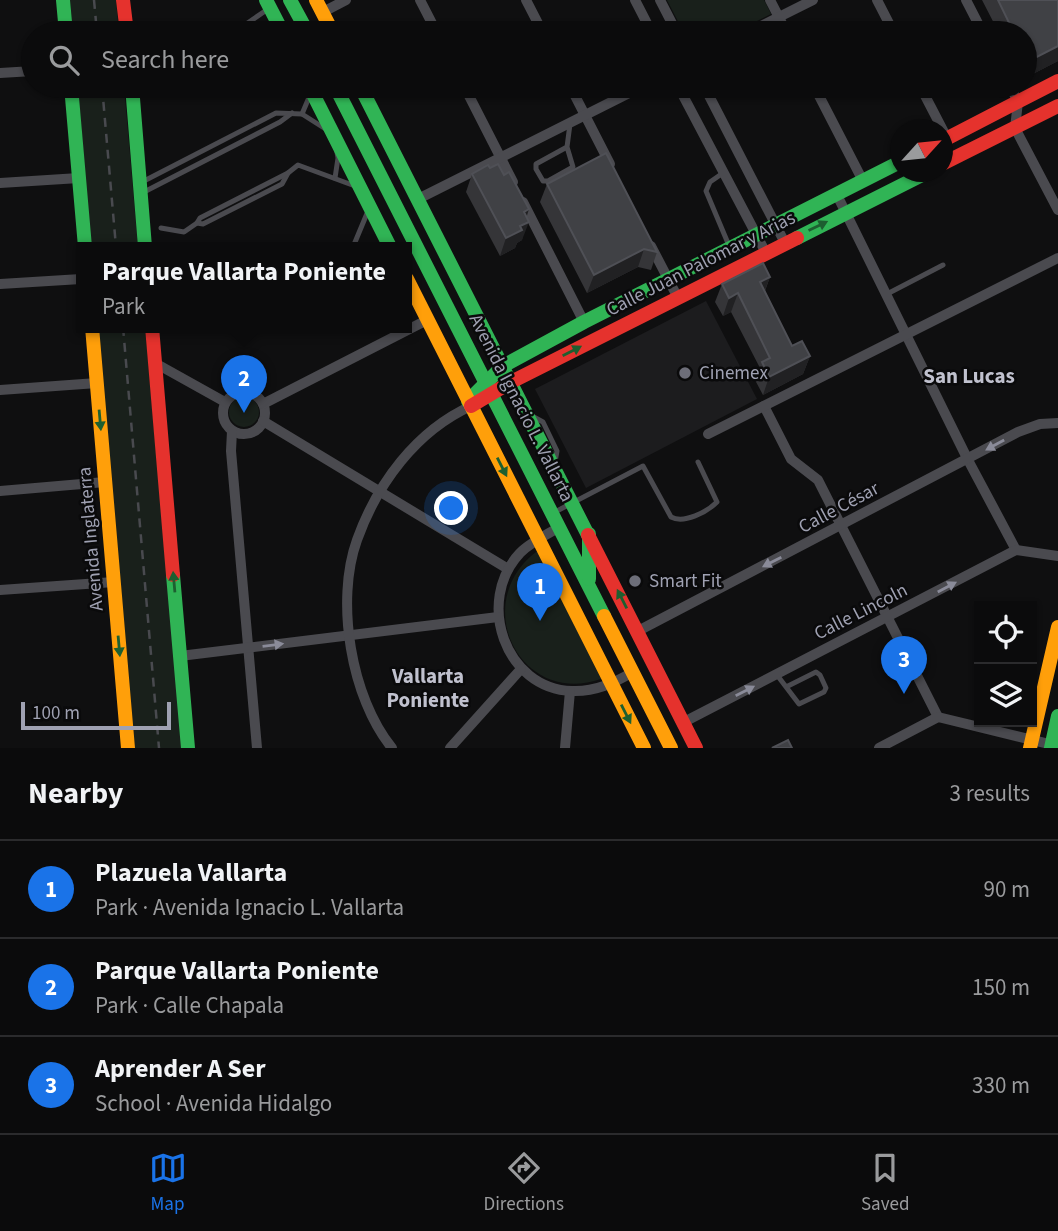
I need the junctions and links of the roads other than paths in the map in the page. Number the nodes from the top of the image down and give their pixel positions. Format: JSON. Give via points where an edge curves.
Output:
{"nodes":[{"id":1,"x":63,"y":0,"type":"edge"},
{"id":2,"x":123,"y":0,"type":"edge"},
{"id":3,"x":290,"y":0,"type":"edge"},
{"id":4,"x":346,"y":0,"type":"edge"},
{"id":5,"x":420,"y":0,"type":"edge"},
{"id":6,"x":526,"y":0,"type":"edge"},
{"id":7,"x":635,"y":0,"type":"edge"},
{"id":8,"x":660,"y":0,"type":"edge"},
{"id":9,"x":770,"y":0,"type":"edge"},
{"id":10,"x":813,"y":0,"type":"edge"},
{"id":11,"x":877,"y":0,"type":"edge"},
{"id":12,"x":966,"y":0,"type":"edge"},
{"id":13,"x":268,"y":4,"type":"edge"},
{"id":14,"x":319,"y":6,"type":"edge"},
{"id":15,"x":779,"y":17,"type":"junction"},
{"id":16,"x":65,"y":21,"type":"edge"},
{"id":17,"x":126,"y":21,"type":"edge"},
{"id":18,"x":247,"y":21,"type":"edge"},
{"id":19,"x":277,"y":21,"type":"edge"},
{"id":20,"x":301,"y":21,"type":"edge"},
{"id":21,"x":431,"y":21,"type":"edge"},
{"id":22,"x":537,"y":21,"type":"edge"},
{"id":23,"x":646,"y":21,"type":"edge"},
{"id":24,"x":671,"y":21,"type":"edge"},
{"id":25,"x":771,"y":21,"type":"edge"},
{"id":26,"x":781,"y":21,"type":"edge"},
{"id":27,"x":888,"y":21,"type":"edge"},
{"id":28,"x":977,"y":21,"type":"edge"},
{"id":29,"x":21,"y":72,"type":"edge"},
{"id":30,"x":0,"y":73,"type":"edge"},
{"id":31,"x":1058,"y":81,"type":"edge"},
{"id":32,"x":1037,"y":92,"type":"edge"},
{"id":33,"x":72,"y":98,"type":"edge"},
{"id":34,"x":133,"y":98,"type":"edge"},
{"id":35,"x":307,"y":98,"type":"edge"},
{"id":36,"x":315,"y":98,"type":"edge"},
{"id":37,"x":340,"y":98,"type":"edge"},
{"id":38,"x":366,"y":98,"type":"edge"},
{"id":39,"x":470,"y":98,"type":"edge"},
{"id":40,"x":576,"y":98,"type":"edge"},
{"id":41,"x":619,"y":98,"type":"edge"},
{"id":42,"x":684,"y":98,"type":"edge"},
{"id":43,"x":710,"y":98,"type":"edge"},
{"id":44,"x":820,"y":98,"type":"edge"},
{"id":45,"x":926,"y":98,"type":"edge"},
{"id":46,"x":1016,"y":98,"type":"edge"},
{"id":47,"x":1026,"y":98,"type":"edge"},
{"id":48,"x":1018,"y":102,"type":"junction"},
{"id":49,"x":1058,"y":106,"type":"edge"},
{"id":50,"x":292,"y":113,"type":"junction"},
{"id":51,"x":302,"y":114,"type":"junction"},
{"id":52,"x":585,"y":115,"type":"junction"},
{"id":53,"x":936,"y":119,"type":"edge"},
{"id":54,"x":570,"y":122,"type":"junction"},
{"id":55,"x":1016,"y":128,"type":"junction"},
{"id":56,"x":953,"y":135,"type":"edge"},
{"id":57,"x":567,"y":147,"type":"junction"},
{"id":58,"x":500,"y":158,"type":"junction"},
{"id":59,"x":953,"y":159,"type":"edge"},
{"id":60,"x":890,"y":168,"type":"edge"},
{"id":61,"x":723,"y":173,"type":"junction"},
{"id":62,"x":616,"y":176,"type":"edge"},
{"id":63,"x":79,"y":178,"type":"junction"},
{"id":64,"x":335,"y":178,"type":"junction"},
{"id":65,"x":863,"y":181,"type":"junction"},
{"id":66,"x":908,"y":182,"type":"edge"},
{"id":67,"x":0,"y":183,"type":"edge"},
{"id":68,"x":361,"y":188,"type":"junction"},
{"id":69,"x":139,"y":189,"type":"junction"},
{"id":70,"x":837,"y":195,"type":"junction"},
{"id":71,"x":418,"y":199,"type":"junction"},
{"id":72,"x":370,"y":206,"type":"junction"},
{"id":73,"x":1058,"y":210,"type":"edge"},
{"id":74,"x":846,"y":213,"type":"junction"},
{"id":75,"x":776,"y":226,"type":"junction"},
{"id":76,"x":363,"y":227,"type":"junction"},
{"id":77,"x":160,"y":228,"type":"dead end"},
{"id":78,"x":757,"y":236,"type":"junction"},
{"id":79,"x":647,"y":238,"type":"edge"},
{"id":80,"x":388,"y":241,"type":"edge"},
{"id":81,"x":85,"y":242,"type":"edge"},
{"id":82,"x":144,"y":242,"type":"edge"},
{"id":83,"x":356,"y":242,"type":"edge"},
{"id":84,"x":785,"y":243,"type":"junction"},
{"id":85,"x":730,"y":249,"type":"junction"},
{"id":86,"x":766,"y":253,"type":"junction"},
{"id":87,"x":1058,"y":258,"type":"edge"},
{"id":88,"x":943,"y":265,"type":"dead end"},
{"id":89,"x":76,"y":279,"type":"edge"},
{"id":90,"x":669,"y":280,"type":"junction"},
{"id":91,"x":0,"y":284,"type":"edge"},
{"id":92,"x":412,"y":289,"type":"edge"},
{"id":93,"x":886,"y":295,"type":"junction"},
{"id":94,"x":678,"y":298,"type":"junction"},
{"id":95,"x":427,"y":320,"type":"junction"},
{"id":96,"x":584,"y":322,"type":"junction"},
{"id":97,"x":412,"y":328,"type":"edge"},
{"id":98,"x":93,"y":333,"type":"edge"},
{"id":99,"x":154,"y":333,"type":"edge"},
{"id":100,"x":402,"y":333,"type":"edge"},
{"id":101,"x":906,"y":335,"type":"junction"},
{"id":102,"x":155,"y":363,"type":"junction"},
{"id":103,"x":503,"y":366,"type":"junction"},
{"id":104,"x":511,"y":382,"type":"junction"},
{"id":105,"x":97,"y":383,"type":"junction"},
{"id":106,"x":490,"y":388,"type":"junction"},
{"id":107,"x":0,"y":390,"type":"edge"},
{"id":108,"x":225,"y":402,"type":"junction"},
{"id":109,"x":263,"y":404,"type":"junction"},
{"id":110,"x":466,"y":406,"type":"junction"},
{"id":111,"x":764,"y":406,"type":"junction"},
{"id":112,"x":263,"y":421,"type":"junction"},
{"id":113,"x":1058,"y":423,"type":"edge"},
{"id":114,"x":232,"y":431,"type":"junction"},
{"id":115,"x":708,"y":434,"type":"dead end"},
{"id":116,"x":968,"y":460,"type":"junction"},
{"id":117,"x":698,"y":462,"type":"dead end"},
{"id":118,"x":105,"y":482,"type":"junction"},
{"id":119,"x":0,"y":491,"type":"edge"},
{"id":120,"x":380,"y":492,"type":"junction"},
{"id":121,"x":573,"y":503,"type":"junction"},
{"id":122,"x":553,"y":513,"type":"junction"},
{"id":123,"x":842,"y":526,"type":"junction"},
{"id":124,"x":561,"y":527,"type":"junction"},
{"id":125,"x":589,"y":534,"type":"junction"},
{"id":126,"x":538,"y":539,"type":"junction"},
{"id":127,"x":1016,"y":550,"type":"junction"},
{"id":128,"x":1058,"y":556,"type":"edge"},
{"id":129,"x":508,"y":569,"type":"junction"},
{"id":130,"x":114,"y":582,"type":"junction"},
{"id":131,"x":589,"y":585,"type":"junction"},
{"id":132,"x":0,"y":590,"type":"edge"},
{"id":133,"x":498,"y":617,"type":"junction"},
{"id":134,"x":888,"y":618,"type":"junction"},
{"id":135,"x":1058,"y":627,"type":"edge"},
{"id":136,"x":638,"y":631,"type":"junction"},
{"id":137,"x":349,"y":636,"type":"junction"},
{"id":138,"x":248,"y":648,"type":"junction"},
{"id":139,"x":180,"y":656,"type":"junction"},
{"id":140,"x":521,"y":669,"type":"junction"},
{"id":141,"x":633,"y":672,"type":"junction"},
{"id":142,"x":777,"y":675,"type":"junction"},
{"id":143,"x":611,"y":684,"type":"junction"},
{"id":144,"x":786,"y":687,"type":"junction"},
{"id":145,"x":570,"y":691,"type":"junction"},
{"id":146,"x":1058,"y":716,"type":"edge"},
{"id":147,"x":938,"y":718,"type":"junction"},
{"id":148,"x":684,"y":722,"type":"junction"},
{"id":149,"x":1031,"y":744,"type":"edge"},
{"id":150,"x":1054,"y":746,"type":"edge"},
{"id":151,"x":128,"y":748,"type":"edge"},
{"id":152,"x":188,"y":748,"type":"edge"},
{"id":153,"x":257,"y":748,"type":"edge"},
{"id":154,"x":392,"y":748,"type":"edge"},
{"id":155,"x":450,"y":748,"type":"edge"},
{"id":156,"x":565,"y":748,"type":"edge"},
{"id":157,"x":644,"y":748,"type":"edge"},
{"id":158,"x":671,"y":748,"type":"edge"},
{"id":159,"x":696,"y":748,"type":"edge"},
{"id":160,"x":879,"y":748,"type":"edge"}],
"edges":[{"from":1,"to":16,"type":"street"},
{"from":2,"to":17,"type":"street"},
{"from":3,"to":20,"type":"street"},
{"from":4,"to":14,"type":"street"},
{"from":5,"to":21,"type":"street"},
{"from":6,"to":22,"type":"street"},
{"from":7,"to":23,"type":"street"},
{"from":8,"to":24,"type":"street"},
{"from":9,"to":15,"type":"street"},
{"from":10,"to":15,"type":"street"},
{"from":11,"to":27,"type":"street"},
{"from":12,"to":28,"type":"street"},
{"from":13,"to":18,"type":"lane"},
{"from":13,"to":19,"type":"street"},
{"from":15,"to":25,"type":"street"},
{"from":15,"to":26,"type":"street"},
{"from":29,"to":30,"type":"street"},
{"from":31,"to":32,"type":"street"},
{"from":33,"to":63,"type":"street"},
{"from":34,"to":69,"type":"street"},
{"from":35,"to":51,"type":"lane"},
{"from":36,"to":68,"type":"street"},
{"from":37,"to":106,"type":"street","name":"Avenida Ignacio L. Vallarta"},
{"from":38,"to":71,"type":"street","name":"Avenida Ignacio L. Vallarta"},
{"from":39,"to":58,"type":"street"},
{"from":40,"to":52,"type":"street"},
{"from":41,"to":52,"type":"street"},
{"from":42,"to":61,"type":"street"},
{"from":43,"to":75,"type":"street"},
{"from":44,"to":65,"type":"street"},
{"from":45,"to":53,"type":"street"},
{"from":46,"to":48,"type":"street"},
{"from":47,"to":48,"type":"street"},
{"from":48,"to":55,"type":"street"},
{"from":48,"to":56,"type":"street"},
{"from":49,"to":55,"type":"street"},
{"from":50,"to":51,"type":"lane"},
{"from":50,"to":69,"type":"lane"},
{"from":50,"to":69,"type":"lane","via":[[276,113]]},
{"from":51,"to":64,"type":"lane","via":[[324,128],[336,147]]},
{"from":52,"to":54,"type":"street"},
{"from":52,"to":62,"type":"street"},
{"from":54,"to":57,"type":"lane"},
{"from":54,"to":58,"type":"street"},
{"from":55,"to":59,"type":"street"},
{"from":55,"to":73,"type":"street"},
{"from":57,"to":57,"type":"lane","via":[[573,167],[543,181],[536,164]]},
{"from":58,"to":71,"type":"street"},
{"from":58,"to":96,"type":"street"},
{"from":60,"to":65,"type":"street","name":"Calle Juan Palomar y Arias"},
{"from":61,"to":78,"type":"street"},
{"from":61,"to":85,"type":"lane","via":[[706,191]]},
{"from":63,"to":67,"type":"street"},
{"from":63,"to":81,"type":"street"},
{"from":64,"to":68,"type":"lane"},
{"from":64,"to":77,"type":"lane","via":[[295,167],[200,218],[184,232]]},
{"from":65,"to":70,"type":"street","name":"Calle Juan Palomar y Arias"},
{"from":66,"to":74,"type":"street","name":"Calle Juan Palomar y Arias"},
{"from":68,"to":72,"type":"street"},
{"from":69,"to":82,"type":"street"},
{"from":70,"to":74,"type":"street"},
{"from":70,"to":75,"type":"street","name":"Calle Juan Palomar y Arias"},
{"from":71,"to":103,"type":"street","name":"Avenida Ignacio L. Vallarta"},
{"from":72,"to":76,"type":"lane"},
{"from":72,"to":80,"type":"street"},
{"from":84,"to":74,"type":"street","name":"Calle Juan Palomar y Arias","one_way":true},
{"from":74,"to":93,"type":"street"},
{"from":75,"to":78,"type":"street","name":"Calle Juan Palomar y Arias"},
{"from":75,"to":84,"type":"street"},
{"from":76,"to":80,"type":"lane"},
{"from":76,"to":83,"type":"lane"},
{"from":78,"to":85,"type":"street","name":"Calle Juan Palomar y Arias"},
{"from":78,"to":86,"type":"street"},
{"from":79,"to":90,"type":"street"},
{"from":84,"to":86,"type":"street","name":"Calle Juan Palomar y Arias"},
{"from":85,"to":90,"type":"street","name":"Calle Juan Palomar y Arias"},
{"from":86,"to":94,"type":"street","name":"Calle Juan Palomar y Arias"},
{"from":87,"to":101,"type":"street"},
{"from":88,"to":93,"type":"lane"},
{"from":89,"to":91,"type":"street"},
{"from":90,"to":94,"type":"street"},
{"from":90,"to":96,"type":"street","name":"Calle Juan Palomar y Arias"},
{"from":92,"to":95,"type":"street"},
{"from":93,"to":101,"type":"street"},
{"from":104,"to":94,"type":"street","name":"Calle Juan Palomar y Arias","one_way":true},
{"from":95,"to":97,"type":"street"},
{"from":95,"to":110,"type":"street"},
{"from":96,"to":103,"type":"street","name":"Calle Juan Palomar y Arias"},
{"from":98,"to":105,"type":"street","name":"Avenida Inglaterra"},
{"from":99,"to":102,"type":"street"},
{"from":100,"to":109,"type":"street"},
{"from":101,"to":111,"type":"street"},
{"from":101,"to":116,"type":"street"},
{"from":102,"to":108,"type":"street"},
{"from":139,"to":102,"type":"street","one_way":true},
{"from":103,"to":104,"type":"street","name":"Avenida Ignacio L. Vallarta"},
{"from":103,"to":106,"type":"street","name":"Calle Juan Palomar y Arias"},
{"from":104,"to":106,"type":"street","name":"Calle Juan Palomar y Arias"},
{"from":104,"to":121,"type":"street","name":"Avenida Ignacio L. Vallarta"},
{"from":105,"to":107,"type":"street"},
{"from":105,"to":118,"type":"street","name":"Avenida Inglaterra","one_way":true},
{"from":106,"to":110,"type":"street"},
{"from":106,"to":122,"type":"street","name":"Avenida Ignacio L. Vallarta"},
{"from":108,"to":109,"type":"street","via":[[235,393],[248,392]]},
{"from":108,"to":114,"type":"street","via":[[222,414]]},
{"from":109,"to":112,"type":"street"},
{"from":110,"to":120,"type":"street","via":[[413,446]]},
{"from":110,"to":126,"type":"street","one_way":true},
{"from":111,"to":115,"type":"street"},
{"from":111,"to":123,"type":"street","via":[[791,459],[818,480]]},
{"from":112,"to":114,"type":"street","via":[[250,434]]},
{"from":112,"to":120,"type":"street"},
{"from":113,"to":116,"type":"street","name":"Calle César","one_way":true,"via":[[1029,428]]},
{"from":114,"to":138,"type":"street"},
{"from":116,"to":123,"type":"street","name":"Calle César"},
{"from":116,"to":127,"type":"street"},
{"from":117,"to":121,"type":"lane","via":[[717,502],[683,520],[671,517],[643,466]]},
{"from":118,"to":119,"type":"street"},
{"from":118,"to":130,"type":"street","name":"Avenida Inglaterra"},
{"from":120,"to":129,"type":"street"},
{"from":120,"to":137,"type":"street","via":[[354,552],[348,590]]},
{"from":121,"to":122,"type":"lane"},
{"from":121,"to":125,"type":"street","name":"Avenida Ignacio L. Vallarta"},
{"from":122,"to":124,"type":"street","name":"Avenida Ignacio L. Vallarta"},
{"from":123,"to":134,"type":"street"},
{"from":123,"to":136,"type":"street","name":"Calle César","one_way":true},
{"from":124,"to":126,"type":"street"},
{"from":124,"to":131,"type":"street","name":"Avenida Ignacio L. Vallarta"},
{"from":125,"to":131,"type":"street"},
{"from":136,"to":125,"type":"street","name":"Avenida Ignacio L. Vallarta","one_way":true},
{"from":126,"to":129,"type":"street"},
{"from":126,"to":143,"type":"street"},
{"from":127,"to":128,"type":"street"},
{"from":134,"to":127,"type":"street","name":"Calle Lincoln","one_way":true},
{"from":129,"to":133,"type":"street"},
{"from":130,"to":132,"type":"street"},
{"from":130,"to":151,"type":"street","name":"Avenida Inglaterra","one_way":true},
{"from":131,"to":141,"type":"street","name":"Avenida Ignacio L. Vallarta"},
{"from":133,"to":137,"type":"street"},
{"from":133,"to":140,"type":"street","via":[[501,635]]},
{"from":134,"to":142,"type":"street","name":"Calle Lincoln"},
{"from":134,"to":147,"type":"street"},
{"from":135,"to":149,"type":"street"},
{"from":136,"to":148,"type":"street","name":"Avenida Ignacio L. Vallarta"},
{"from":138,"to":137,"type":"street","one_way":true},
{"from":137,"to":154,"type":"street","via":[[361,690]]},
{"from":138,"to":139,"type":"street"},
{"from":138,"to":153,"type":"street"},
{"from":139,"to":152,"type":"street"},
{"from":140,"to":145,"type":"street","via":[[549,687]]},
{"from":140,"to":155,"type":"street"},
{"from":141,"to":143,"type":"street"},
{"from":141,"to":158,"type":"street","name":"Avenida Ignacio L. Vallarta"},
{"from":142,"to":144,"type":"lane"},
{"from":148,"to":142,"type":"street","name":"Calle Lincoln","one_way":true},
{"from":143,"to":145,"type":"street"},
{"from":143,"to":157,"type":"street","one_way":true},
{"from":144,"to":144,"type":"lane","via":[[799,704],[826,688],[816,672]]},
{"from":145,"to":156,"type":"street"},
{"from":146,"to":150,"type":"street"},
{"from":147,"to":149,"type":"street"},
{"from":147,"to":160,"type":"street"},
{"from":148,"to":159,"type":"street","name":"Avenida Ignacio L. Vallarta"},
{"from":149,"to":150,"type":"street"}]}
